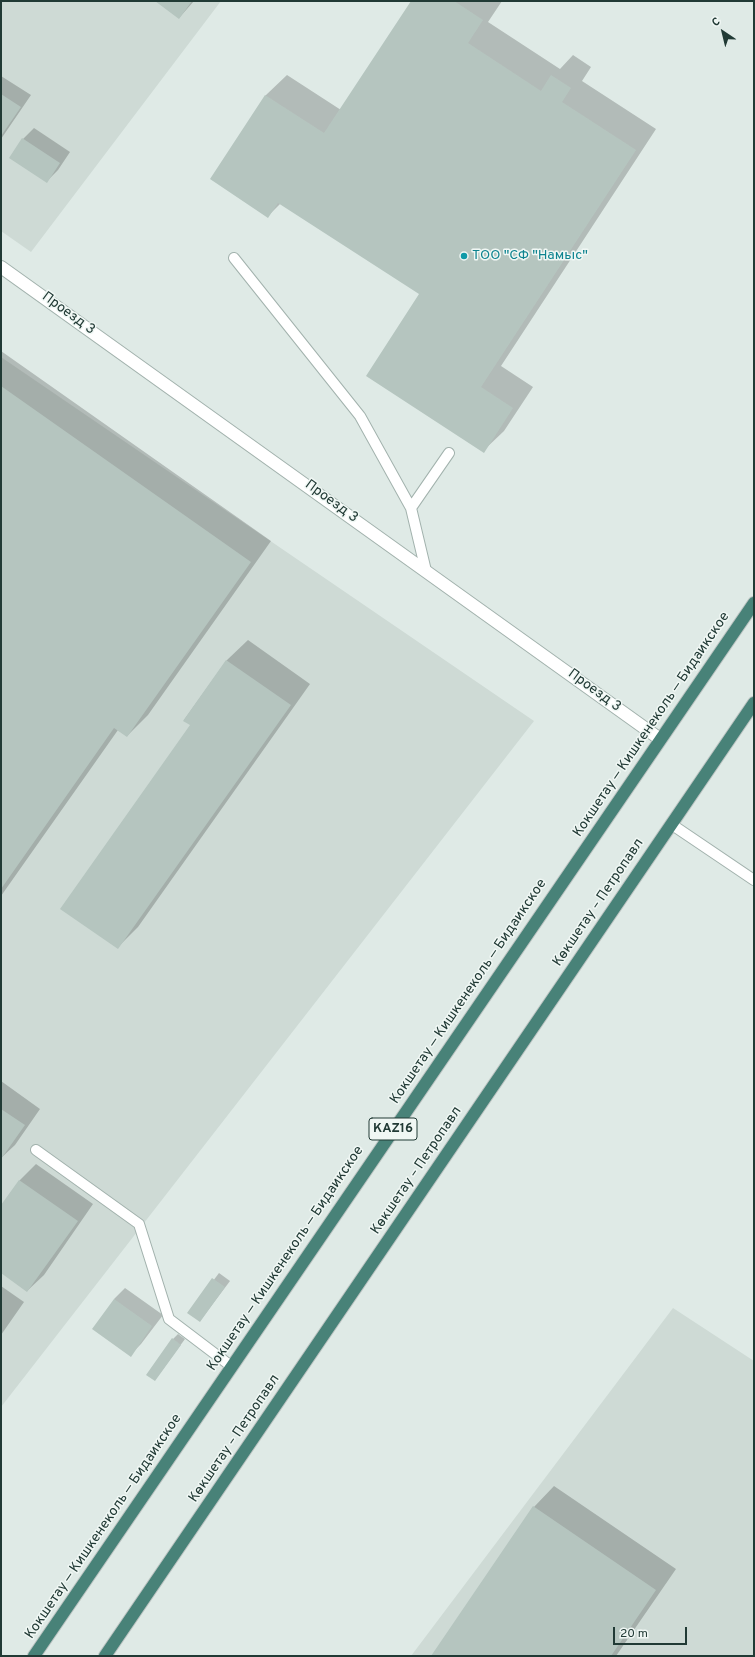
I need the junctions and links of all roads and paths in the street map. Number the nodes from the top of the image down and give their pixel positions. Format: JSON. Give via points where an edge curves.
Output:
{"nodes":[{"id":1,"x":234,"y":258,"type":"dead end"},
{"id":2,"x":1,"y":267,"type":"edge"},
{"id":3,"x":449,"y":452,"type":"dead end"},
{"id":4,"x":411,"y":508,"type":"junction"},
{"id":5,"x":426,"y":571,"type":"junction"},
{"id":6,"x":754,"y":603,"type":"edge"},
{"id":7,"x":754,"y":703,"type":"edge"},
{"id":8,"x":660,"y":739,"type":"junction"},
{"id":9,"x":671,"y":824,"type":"junction"},
{"id":10,"x":754,"y":880,"type":"edge"},
{"id":11,"x":36,"y":1150,"type":"dead end"},
{"id":12,"x":231,"y":1366,"type":"junction"},
{"id":13,"x":34,"y":1656,"type":"edge"},
{"id":14,"x":105,"y":1656,"type":"edge"}],
"edges":[{"from":1,"to":4,"type":"lane","via":[[360,416]]},
{"from":2,"to":5,"type":"street","name":"Проезд 3"},
{"from":3,"to":4,"type":"lane"},
{"from":4,"to":5,"type":"lane"},
{"from":5,"to":8,"type":"street","name":"Проезд 3"},
{"from":6,"to":8,"type":"highway","name":"Кокшетау — Кишкенеколь — Бидаикское","number":"KAZ16"},
{"from":7,"to":9,"type":"highway","name":"Көкшетау – Петропавл"},
{"from":8,"to":12,"type":"highway","name":"Кокшетау — Кишкенеколь — Бидаикское","number":"KAZ16"},
{"from":9,"to":10,"type":"lane"},
{"from":9,"to":14,"type":"highway","name":"Көкшетау – Петропавл"},
{"from":11,"to":12,"type":"lane","via":[[139,1224],[169,1320]]},
{"from":12,"to":13,"type":"highway","name":"Кокшетау — Кишкенеколь — Бидаикское","number":"KAZ16"}]}
